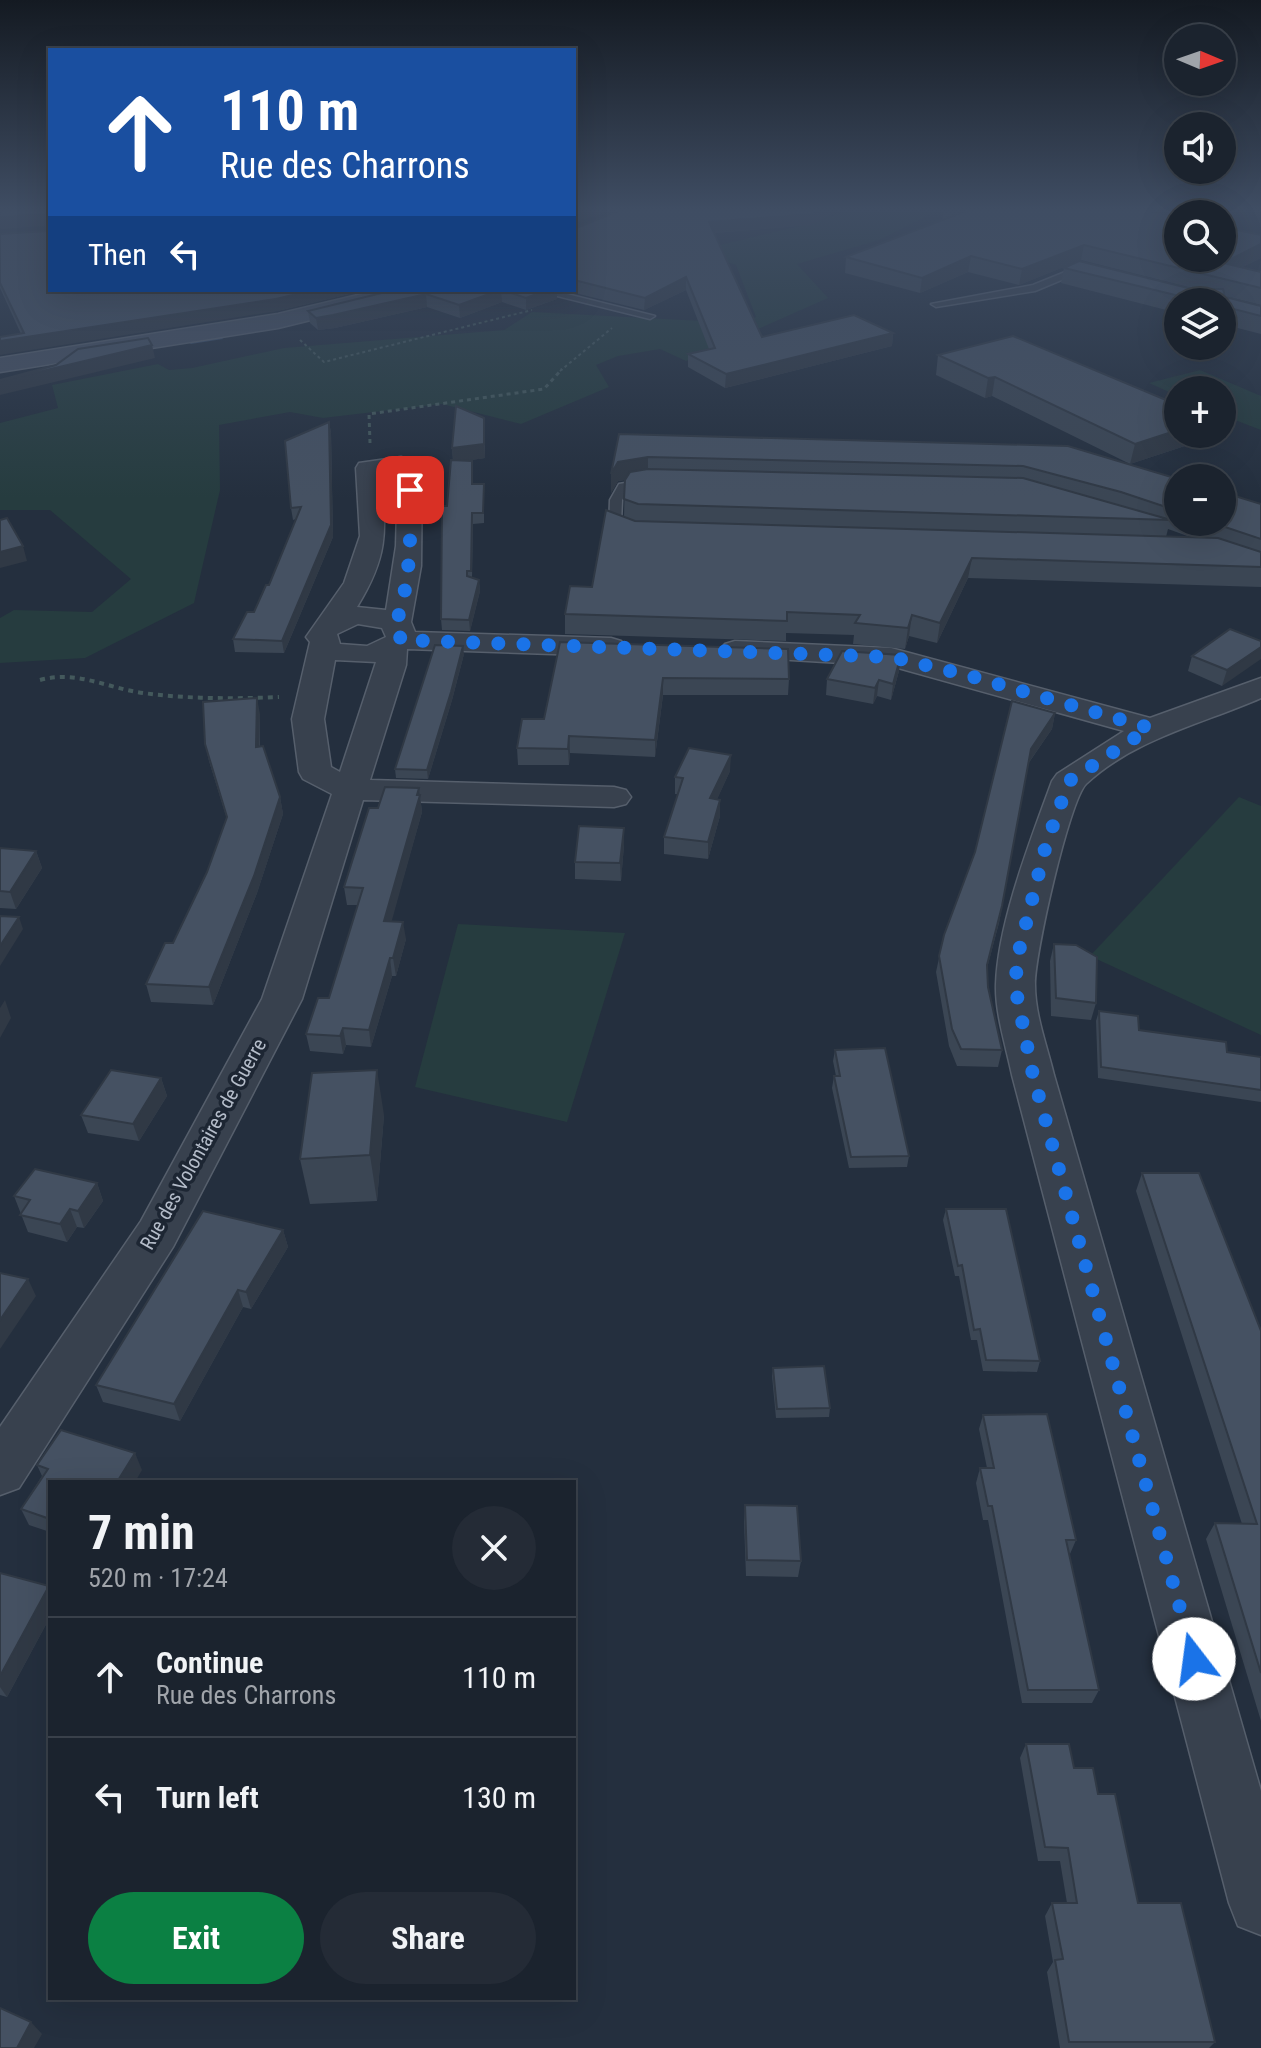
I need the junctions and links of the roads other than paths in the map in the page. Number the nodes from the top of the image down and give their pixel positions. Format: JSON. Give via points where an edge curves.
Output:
{"nodes":[{"id":1,"x":337,"y":307,"type":"edge"},
{"id":2,"x":609,"y":307,"type":"edge"},
{"id":3,"x":650,"y":316,"type":"edge"},
{"id":4,"x":76,"y":354,"type":"junction"},
{"id":5,"x":0,"y":365,"type":"edge"},
{"id":6,"x":0,"y":384,"type":"edge"},
{"id":7,"x":663,"y":484,"type":"edge"},
{"id":8,"x":635,"y":533,"type":"edge"},
{"id":9,"x":410,"y":535,"type":"junction"},
{"id":10,"x":373,"y":536,"type":"junction"},
{"id":11,"x":328,"y":634,"type":"junction"},
{"id":12,"x":396,"y":636,"type":"junction"},
{"id":13,"x":633,"y":647,"type":"edge"},
{"id":14,"x":710,"y":650,"type":"edge"},
{"id":15,"x":1261,"y":687,"type":"edge"},
{"id":16,"x":1150,"y":728,"type":"junction"},
{"id":17,"x":350,"y":790,"type":"junction"},
{"id":18,"x":614,"y":797,"type":"dead end"},
{"id":19,"x":0,"y":1471,"type":"edge"},
{"id":20,"x":1261,"y":1903,"type":"edge"}],
"edges":[{"from":1,"to":4,"type":"main road"},
{"from":2,"to":3,"type":"lane"},
{"from":4,"to":5,"type":"main road"},
{"from":4,"to":6,"type":"street","via":[[51,370]]},
{"from":7,"to":8,"type":"lane","via":[[623,487],[614,525]]},
{"from":9,"to":10,"type":"street"},
{"from":9,"to":10,"type":"street","name":"Rue des Volontaires de Guerre","via":[[410,468],[393,464],[368,468]]},
{"from":9,"to":12,"type":"street","name":"Rue des Volontaires de Guerre"},
{"from":10,"to":11,"type":"street","via":[[358,583]]},
{"from":11,"to":12,"type":"street","via":[[372,616]]},
{"from":11,"to":12,"type":"street","via":[[330,650],[359,656]]},
{"from":11,"to":17,"type":"street","via":[[310,696],[315,772]]},
{"from":12,"to":13,"type":"street"},
{"from":12,"to":17,"type":"street","name":"Rue des Volontaires de Guerre"},
{"from":14,"to":16,"type":"street","via":[[891,657]]},
{"from":15,"to":16,"type":"street"},
{"from":16,"to":20,"type":"street","via":[[1069,781],[1046,845],[1015,986],[1035,1082]]},
{"from":17,"to":18,"type":"street"},
{"from":17,"to":19,"type":"street","name":"Rue des Volontaires de Guerre","via":[[282,999],[157,1234]]}]}
